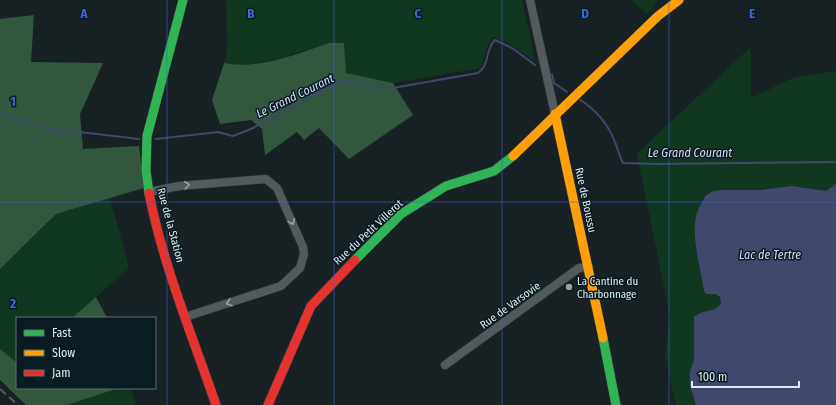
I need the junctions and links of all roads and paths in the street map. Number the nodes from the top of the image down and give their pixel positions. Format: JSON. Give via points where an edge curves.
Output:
{"nodes":[{"id":1,"x":183,"y":0,"type":"edge"},
{"id":2,"x":530,"y":0,"type":"edge"},
{"id":3,"x":679,"y":0,"type":"edge"},
{"id":4,"x":555,"y":114,"type":"junction"},
{"id":5,"x":149,"y":192,"type":"junction"},
{"id":6,"x":589,"y":267,"type":"junction"},
{"id":7,"x":185,"y":317,"type":"junction"},
{"id":8,"x":445,"y":365,"type":"dead end"},
{"id":9,"x":216,"y":405,"type":"edge"},
{"id":10,"x":268,"y":405,"type":"edge"},
{"id":11,"x":616,"y":405,"type":"edge"}],
"edges":[{"from":1,"to":5,"type":"street","name":"Rue de la Station","via":[[147,136]]},
{"from":2,"to":4,"type":"street","name":"Rue de Boussu"},
{"from":3,"to":4,"type":"street","name":"Rue du Petit Villerot","via":[[658,16]]},
{"from":4,"to":6,"type":"street","name":"Rue de Boussu"},
{"from":4,"to":10,"type":"street","name":"Rue du Petit Villerot","via":[[512,157],[494,171],[446,186],[401,214],[330,284],[304,319]]},
{"from":5,"to":7,"type":"street","name":"Rue de la Station","via":[[162,245]]},
{"from":5,"to":7,"type":"street","one_way":true,"via":[[179,186],[266,179],[277,188],[303,246],[304,254],[300,268],[281,286]]},
{"from":6,"to":8,"type":"street","name":"Rue de Varsovie","via":[[579,268]]},
{"from":6,"to":11,"type":"street","name":"Rue de Boussu"},
{"from":7,"to":9,"type":"street","name":"Rue de la Station"}]}
